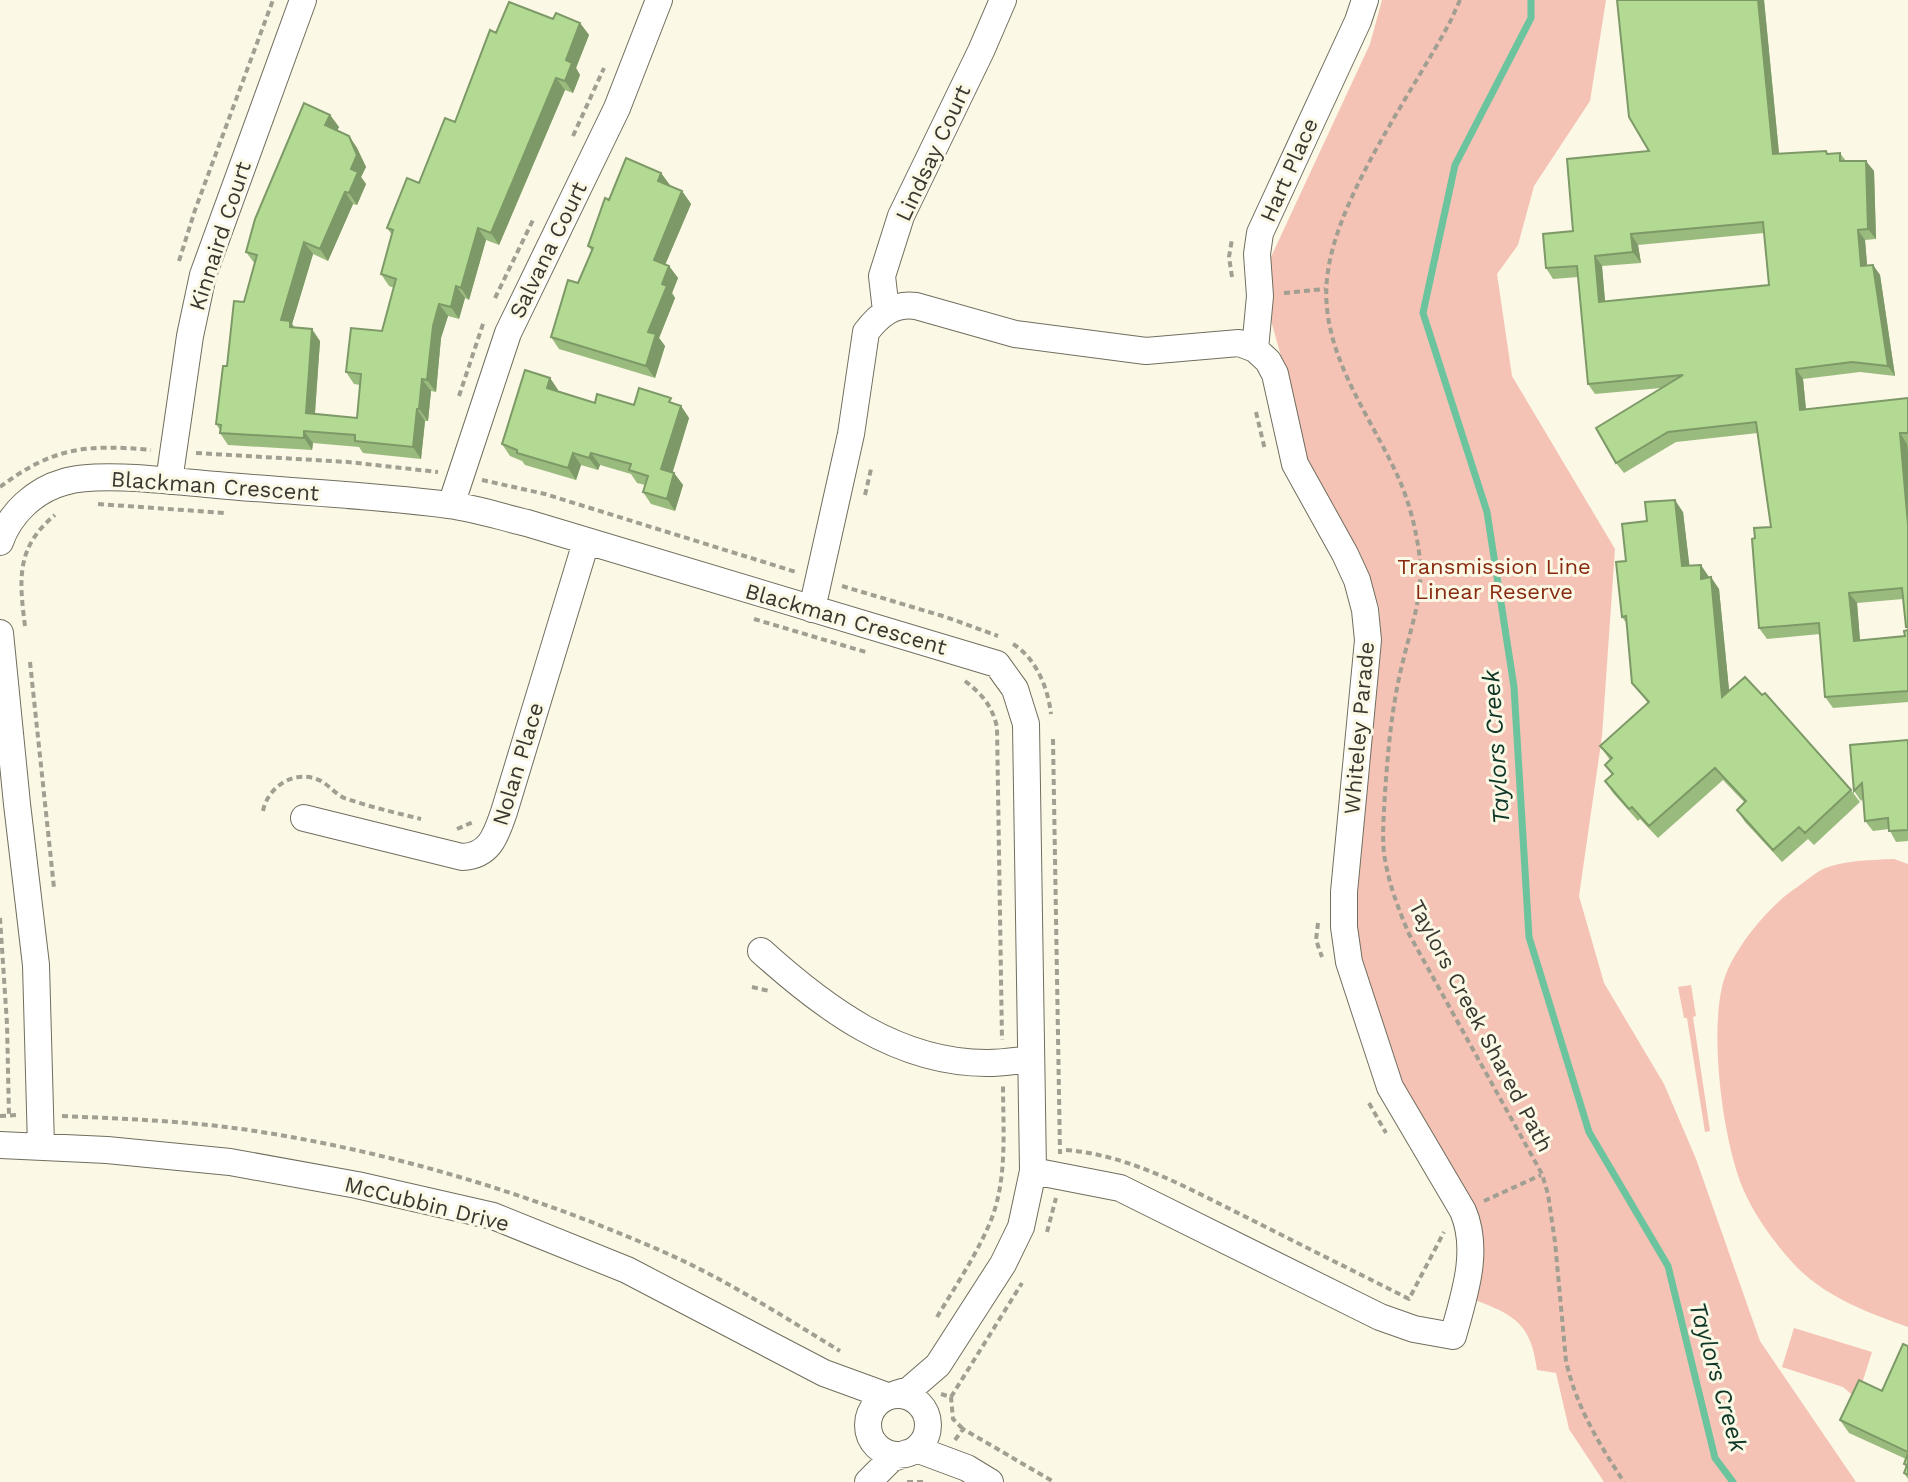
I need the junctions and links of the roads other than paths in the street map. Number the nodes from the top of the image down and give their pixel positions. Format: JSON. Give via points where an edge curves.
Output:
{"nodes":[{"id":1,"x":303,"y":0,"type":"edge"},
{"id":2,"x":659,"y":0,"type":"edge"},
{"id":3,"x":1003,"y":0,"type":"edge"},
{"id":4,"x":1365,"y":0,"type":"edge"},
{"id":5,"x":886,"y":311,"type":"junction"},
{"id":6,"x":1255,"y":349,"type":"junction"},
{"id":7,"x":169,"y":481,"type":"junction"},
{"id":8,"x":451,"y":505,"type":"junction"},
{"id":9,"x":2,"y":530,"type":"edge"},
{"id":10,"x":586,"y":542,"type":"junction"},
{"id":11,"x":812,"y":609,"type":"junction"},
{"id":12,"x":0,"y":633,"type":"edge"},
{"id":13,"x":8,"y":805,"type":"edge"},
{"id":14,"x":304,"y":818,"type":"dead end"},
{"id":15,"x":761,"y":951,"type":"dead end"},
{"id":16,"x":1030,"y":1059,"type":"junction"},
{"id":17,"x":0,"y":1145,"type":"edge"},
{"id":18,"x":41,"y":1146,"type":"junction"},
{"id":19,"x":1033,"y":1171,"type":"junction"},
{"id":20,"x":938,"y":1365,"type":"junction"},
{"id":21,"x":824,"y":1373,"type":"junction"},
{"id":22,"x":892,"y":1395,"type":"junction"},
{"id":23,"x":868,"y":1429,"type":"junction"},
{"id":24,"x":920,"y":1437,"type":"junction"},
{"id":25,"x":861,"y":1482,"type":"edge"},
{"id":26,"x":868,"y":1482,"type":"edge"},
{"id":27,"x":990,"y":1482,"type":"edge"}],
"edges":[{"from":1,"to":7,"type":"street","name":"Kinnaird Court","via":[[203,275]]},
{"from":2,"to":8,"type":"street","name":"Salvana Court","via":[[617,108],[508,333]]},
{"from":3,"to":5,"type":"street","name":"Lindsay Court","via":[[901,216],[882,276]]},
{"from":4,"to":6,"type":"street","name":"Hart Place","via":[[1260,233]]},
{"from":5,"to":6,"type":"street","via":[[916,306],[1015,334],[1146,351],[1239,343]]},
{"from":5,"to":11,"type":"street","via":[[866,332],[851,434]]},
{"from":6,"to":19,"type":"street","name":"Whiteley Parade","via":[[1275,374],[1295,464],[1345,554],[1365,610],[1368,640],[1344,927],[1349,962],[1390,1087],[1455,1220],[1471,1230],[1462,1305],[1464,1337],[1380,1317],[1060,1163]]},
{"from":7,"to":8,"type":"street","name":"Blackman Crescent"},
{"from":7,"to":9,"type":"street","name":"Blackman Crescent","via":[[65,481],[40,492]]},
{"from":8,"to":10,"type":"street","name":"Blackman Crescent"},
{"from":10,"to":11,"type":"street","name":"Blackman Crescent"},
{"from":10,"to":14,"type":"street","name":"Nolan Place","via":[[504,812],[486,850],[462,857]]},
{"from":11,"to":16,"type":"street","name":"Blackman Crescent","via":[[997,664],[1015,689],[1026,724]]},
{"from":12,"to":13,"type":"street"},
{"from":13,"to":18,"type":"street","via":[[36,965]]},
{"from":15,"to":16,"type":"street","via":[[804,990],[899,1046],[960,1061]]},
{"from":16,"to":19,"type":"street","name":"Blackman Crescent"},
{"from":17,"to":18,"type":"street","name":"McCubbin Drive"},
{"from":18,"to":21,"type":"street","name":"McCubbin Drive","via":[[230,1162],[493,1216],[627,1270]]},
{"from":19,"to":20,"type":"street","name":"Blackman Crescent","via":[[1012,1246]]},
{"from":20,"to":22,"type":"street","name":"Blackman Crescent","via":[[909,1390]]},
{"from":20,"to":24,"type":"street","name":"Blackman Crescent"},
{"from":21,"to":22,"type":"street","name":"McCubbin Drive"},
{"from":21,"to":23,"type":"street","name":"McCubbin Drive","via":[[849,1397]]},
{"from":22,"to":23,"type":"street","via":[[874,1406]]},
{"from":22,"to":24,"type":"street","name":"McCubbin Drive","via":[[913,1398],[925,1410]]},
{"from":23,"to":24,"type":"street","via":[[880,1449],[889,1453]]},
{"from":23,"to":25,"type":"street"},
{"from":24,"to":26,"type":"street"},
{"from":24,"to":27,"type":"street"}]}
